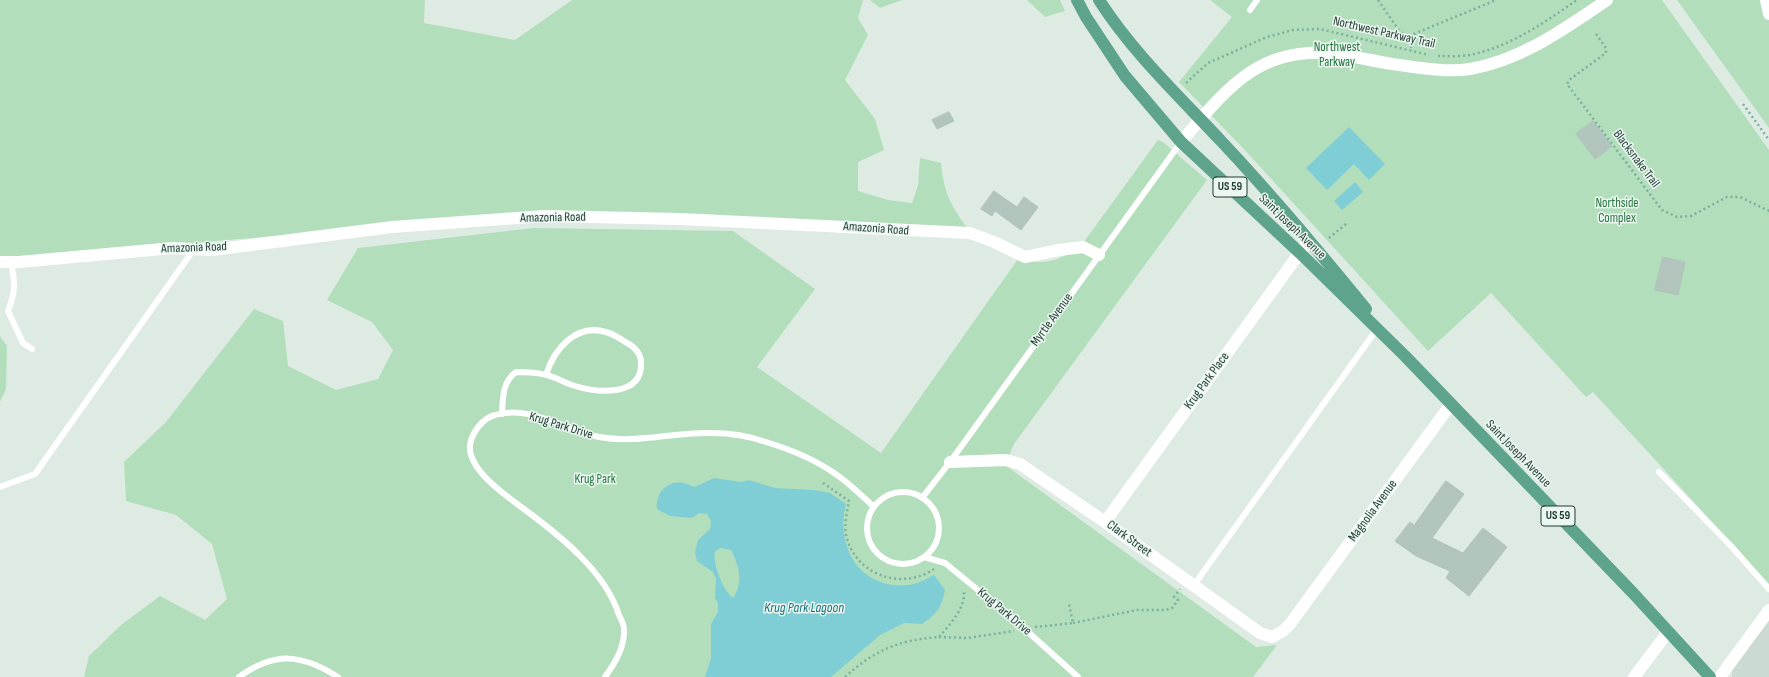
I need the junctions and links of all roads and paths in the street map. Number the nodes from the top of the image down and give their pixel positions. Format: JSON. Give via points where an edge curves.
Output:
{"nodes":[{"id":1,"x":1077,"y":0,"type":"edge"},
{"id":2,"x":1099,"y":0,"type":"edge"},
{"id":3,"x":1257,"y":0,"type":"edge"},
{"id":4,"x":1378,"y":0,"type":"edge"},
{"id":5,"x":1496,"y":0,"type":"edge"},
{"id":6,"x":1577,"y":0,"type":"edge"},
{"id":7,"x":1607,"y":0,"type":"edge"},
{"id":8,"x":1766,"y":0,"type":"edge"},
{"id":9,"x":1250,"y":10,"type":"dead end"},
{"id":10,"x":1769,"y":14,"type":"edge"},
{"id":11,"x":1596,"y":34,"type":"dead end"},
{"id":12,"x":1410,"y":36,"type":"junction"},
{"id":13,"x":1412,"y":51,"type":"junction"},
{"id":14,"x":1186,"y":84,"type":"dead end"},
{"id":15,"x":1743,"y":104,"type":"dead end"},
{"id":16,"x":1200,"y":119,"type":"junction"},
{"id":17,"x":1769,"y":140,"type":"edge"},
{"id":18,"x":1181,"y":142,"type":"junction"},
{"id":19,"x":1769,"y":211,"type":"edge"},
{"id":20,"x":1346,"y":224,"type":"dead end"},
{"id":21,"x":1329,"y":238,"type":"dead end"},
{"id":22,"x":1309,"y":240,"type":"junction"},
{"id":23,"x":194,"y":249,"type":"junction"},
{"id":24,"x":1300,"y":253,"type":"junction"},
{"id":25,"x":1099,"y":255,"type":"junction"},
{"id":26,"x":6,"y":262,"type":"edge"},
{"id":27,"x":1377,"y":330,"type":"junction"},
{"id":28,"x":32,"y":350,"type":"dead end"},
{"id":29,"x":1405,"y":356,"type":"junction"},
{"id":30,"x":546,"y":375,"type":"junction"},
{"id":31,"x":1451,"y":404,"type":"junction"},
{"id":32,"x":502,"y":414,"type":"junction"},
{"id":33,"x":950,"y":462,"type":"junction"},
{"id":34,"x":1659,"y":472,"type":"dead end"},
{"id":35,"x":823,"y":483,"type":"dead end"},
{"id":36,"x":0,"y":487,"type":"edge"},
{"id":37,"x":922,"y":498,"type":"junction"},
{"id":38,"x":874,"y":506,"type":"junction"},
{"id":39,"x":1105,"y":522,"type":"junction"},
{"id":40,"x":924,"y":557,"type":"junction"},
{"id":41,"x":939,"y":566,"type":"dead end"},
{"id":42,"x":1190,"y":583,"type":"junction"},
{"id":43,"x":963,"y":588,"type":"dead end"},
{"id":44,"x":1769,"y":590,"type":"edge"},
{"id":45,"x":1069,"y":604,"type":"dead end"},
{"id":46,"x":1769,"y":610,"type":"edge"},
{"id":47,"x":1294,"y":617,"type":"joint"},
{"id":48,"x":1073,"y":623,"type":"junction"},
{"id":49,"x":1034,"y":627,"type":"dead end"},
{"id":50,"x":1016,"y":631,"type":"dead end"},
{"id":51,"x":1668,"y":632,"type":"junction"},
{"id":52,"x":939,"y":637,"type":"junction"},
{"id":53,"x":239,"y":677,"type":"edge"},
{"id":54,"x":338,"y":677,"type":"edge"},
{"id":55,"x":605,"y":677,"type":"edge"},
{"id":56,"x":845,"y":677,"type":"edge"},
{"id":57,"x":1078,"y":677,"type":"edge"},
{"id":58,"x":1634,"y":677,"type":"edge"},
{"id":59,"x":1710,"y":677,"type":"edge"},
{"id":60,"x":1720,"y":677,"type":"edge"}],
"edges":[{"from":1,"to":18,"type":"main road","name":"Saint Joseph Avenue","number":"US 59","via":[[1125,76]]},
{"from":2,"to":16,"type":"main road","name":"Saint Joseph Avenue","number":"US 59","via":[[1137,52]]},
{"from":3,"to":9,"type":"lane"},
{"from":4,"to":12,"type":"path","via":[[1400,32]]},
{"from":5,"to":12,"type":"path"},
{"from":6,"to":13,"type":"path","name":"Northwest Parkway Trail","via":[[1511,42],[1473,54],[1433,56]]},
{"from":7,"to":16,"type":"street","via":[[1537,46],[1500,62],[1468,69],[1436,69],[1337,54],[1295,54],[1263,64],[1237,80]]},
{"from":8,"to":10,"type":"street"},
{"from":11,"to":19,"type":"path","name":"Blacksnake Trail","via":[[1606,48],[1606,53],[1568,80],[1568,84],[1662,210],[1677,217],[1691,216],[1727,197],[1740,197]]},
{"from":12,"to":13,"type":"path"},
{"from":13,"to":14,"type":"path","name":"Northwest Parkway Trail","via":[[1320,29],[1293,30],[1267,37],[1208,63]]},
{"from":15,"to":17,"type":"path"},
{"from":16,"to":18,"type":"street"},
{"from":16,"to":22,"type":"main road","name":"Saint Joseph Avenue","number":"US 59"},
{"from":18,"to":24,"type":"main road","name":"Saint Joseph Avenue","number":"US 59"},
{"from":18,"to":25,"type":"lane","name":"Myrtle Avenue"},
{"from":20,"to":21,"type":"path"},
{"from":22,"to":24,"type":"street","name":"Krug Park Place"},
{"from":22,"to":29,"type":"main road","name":"Saint Joseph Avenue","number":"US 59"},
{"from":23,"to":25,"type":"street","name":"Amazonia Road","via":[[212,250],[392,227],[545,216],[792,223],[970,233],[1026,258],[1083,247]]},
{"from":23,"to":26,"type":"street","name":"Amazonia Road","via":[[173,248]]},
{"from":23,"to":36,"type":"lane","via":[[35,474]]},
{"from":24,"to":27,"type":"main road","name":"Saint Joseph Avenue","number":"US 59"},
{"from":24,"to":39,"type":"street","name":"Krug Park Place"},
{"from":25,"to":33,"type":"lane","name":"Myrtle Avenue"},
{"from":26,"to":28,"type":"lane","via":[[16,286],[8,311],[23,343]]},
{"from":27,"to":29,"type":"main road","name":"Saint Joseph Avenue","number":"US 59"},
{"from":27,"to":42,"type":"lane"},
{"from":29,"to":31,"type":"main road","name":"Saint Joseph Avenue","number":"US 59"},
{"from":30,"to":30,"type":"lane","via":[[575,386],[601,391],[626,388],[638,381],[642,371],[641,357],[632,345],[606,332],[589,330],[573,335],[554,355]]},
{"from":30,"to":32,"type":"lane","via":[[516,372],[509,377],[503,393]]},
{"from":31,"to":47,"type":"street","name":"Magnolia Avenue"},
{"from":31,"to":51,"type":"main road","name":"Saint Joseph Avenue","number":"US 59"},
{"from":32,"to":38,"type":"lane","name":"Krug Park Drive","via":[[518,413],[548,420],[578,432],[620,439],[711,432],[744,436],[806,457],[834,472]]},
{"from":32,"to":55,"type":"lane","name":"Krug Park Drive","via":[[494,415],[478,425],[470,446],[474,460],[497,489],[559,536],[581,557],[615,602],[624,629],[621,650]]},
{"from":33,"to":37,"type":"lane","name":"Myrtle Avenue"},
{"from":33,"to":39,"type":"street","name":"Clark Street","via":[[1006,460],[1020,464]]},
{"from":34,"to":44,"type":"lane","via":[[1731,546]]},
{"from":35,"to":41,"type":"path","via":[[849,501],[846,535],[850,547],[864,565],[882,576],[896,580],[918,578]]},
{"from":37,"to":38,"type":"lane","via":[[910,493],[896,493]]},
{"from":37,"to":40,"type":"lane","via":[[932,507],[938,520],[938,534],[934,547]]},
{"from":38,"to":40,"type":"lane","via":[[869,516],[867,536],[877,554],[885,560],[900,564],[915,562]]},
{"from":39,"to":42,"type":"street","name":"Clark Street"},
{"from":40,"to":57,"type":"lane","name":"Krug Park Drive","via":[[945,563],[1017,622]]},
{"from":42,"to":47,"type":"street","name":"Clark Street","via":[[1260,633],[1272,637],[1283,631]]},
{"from":42,"to":48,"type":"path","via":[[1174,597],[1178,600],[1172,608],[1137,610]]},
{"from":43,"to":52,"type":"path","via":[[958,613]]},
{"from":45,"to":48,"type":"path"},
{"from":46,"to":60,"type":"street"},
{"from":48,"to":49,"type":"path"},
{"from":50,"to":52,"type":"path","via":[[967,638]]},
{"from":51,"to":58,"type":"street"},
{"from":51,"to":59,"type":"main road","name":"Saint Joseph Avenue","number":"US 59"},
{"from":52,"to":56,"type":"path","via":[[889,646]]},
{"from":53,"to":54,"type":"lane","via":[[259,664],[277,660],[306,660]]}]}
